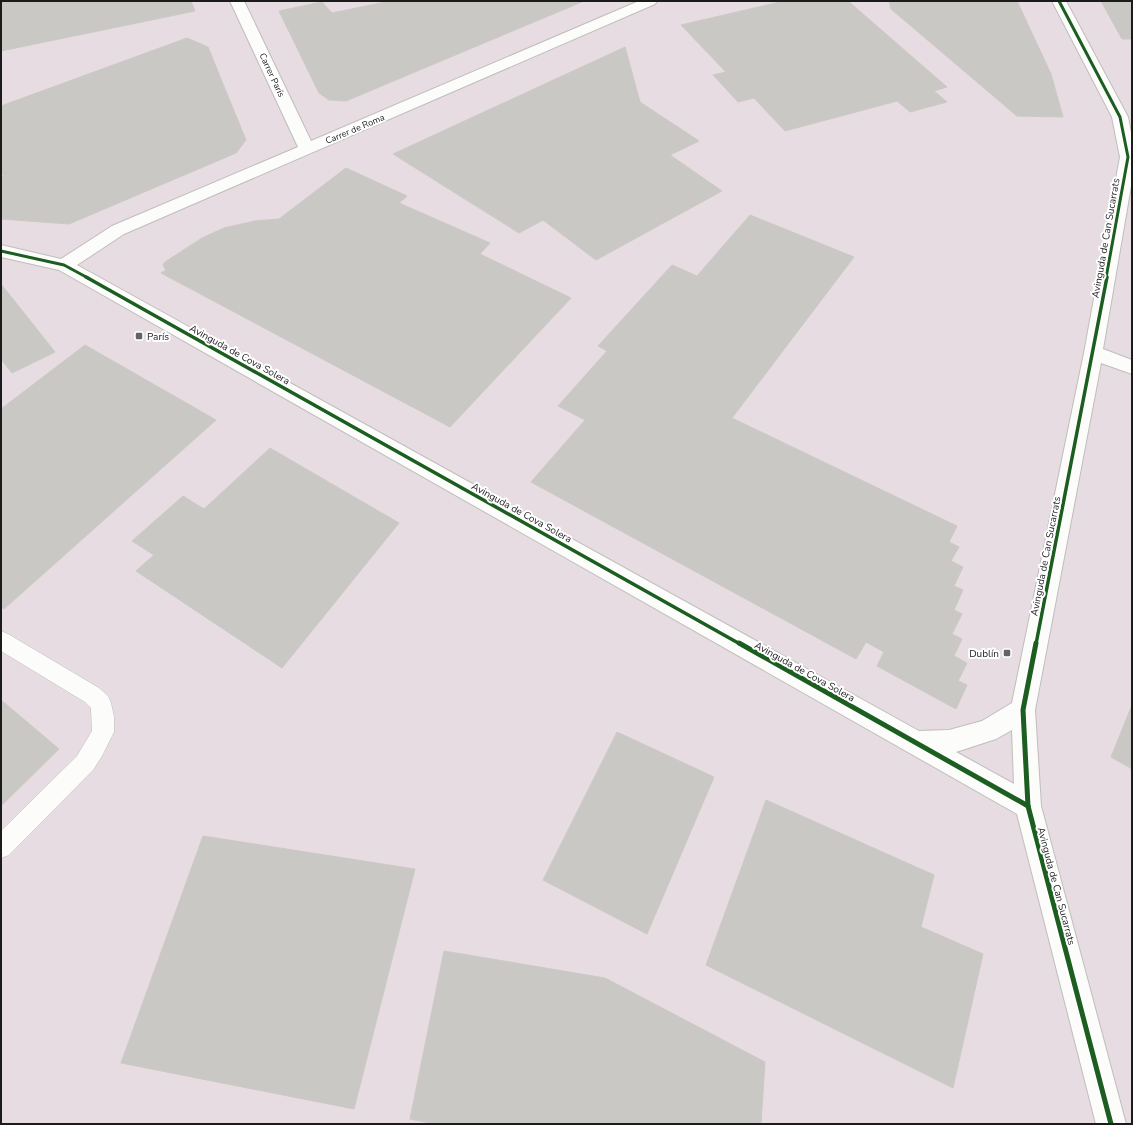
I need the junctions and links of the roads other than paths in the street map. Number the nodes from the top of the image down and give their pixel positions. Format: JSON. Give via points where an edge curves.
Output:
{"nodes":[{"id":1,"x":237,"y":1,"type":"edge"},
{"id":2,"x":650,"y":1,"type":"edge"},
{"id":3,"x":1059,"y":1,"type":"edge"},
{"id":4,"x":307,"y":149,"type":"junction"},
{"id":5,"x":1,"y":251,"type":"edge"},
{"id":6,"x":64,"y":265,"type":"junction"},
{"id":7,"x":1093,"y":353,"type":"junction"},
{"id":8,"x":1132,"y":367,"type":"edge"},
{"id":9,"x":1,"y":640,"type":"edge"},
{"id":10,"x":1023,"y":710,"type":"junction"},
{"id":11,"x":917,"y":743,"type":"junction"},
{"id":12,"x":1028,"y":806,"type":"junction"},
{"id":13,"x":1,"y":847,"type":"edge"},
{"id":14,"x":1111,"y":1124,"type":"edge"}],
"edges":[{"from":1,"to":4,"type":"street","name":"Carrer París"},
{"from":2,"to":4,"type":"street","name":"Carrer de Roma"},
{"from":3,"to":7,"type":"street","name":"Avinguda de Can Sucarrats","via":[[1120,117],[1128,157]]},
{"from":4,"to":6,"type":"street","name":"Carrer de Roma","via":[[118,230]]},
{"from":5,"to":6,"type":"street","name":"Avinguda de Cova Solera"},
{"from":6,"to":11,"type":"street","name":"Avinguda de Cova Solera"},
{"from":7,"to":8,"type":"street"},
{"from":7,"to":10,"type":"street","name":"Avinguda de Can Sucarrats"},
{"from":9,"to":13,"type":"lane","via":[[92,695],[101,703],[103,717],[103,732],[85,763]]},
{"from":10,"to":11,"type":"street","via":[[987,732],[948,742]]},
{"from":10,"to":12,"type":"street","name":"Avinguda de Can Sucarrats"},
{"from":11,"to":12,"type":"street","name":"Avinguda de Cova Solera"},
{"from":12,"to":14,"type":"street","name":"Avinguda de Can Sucarrats"}]}
